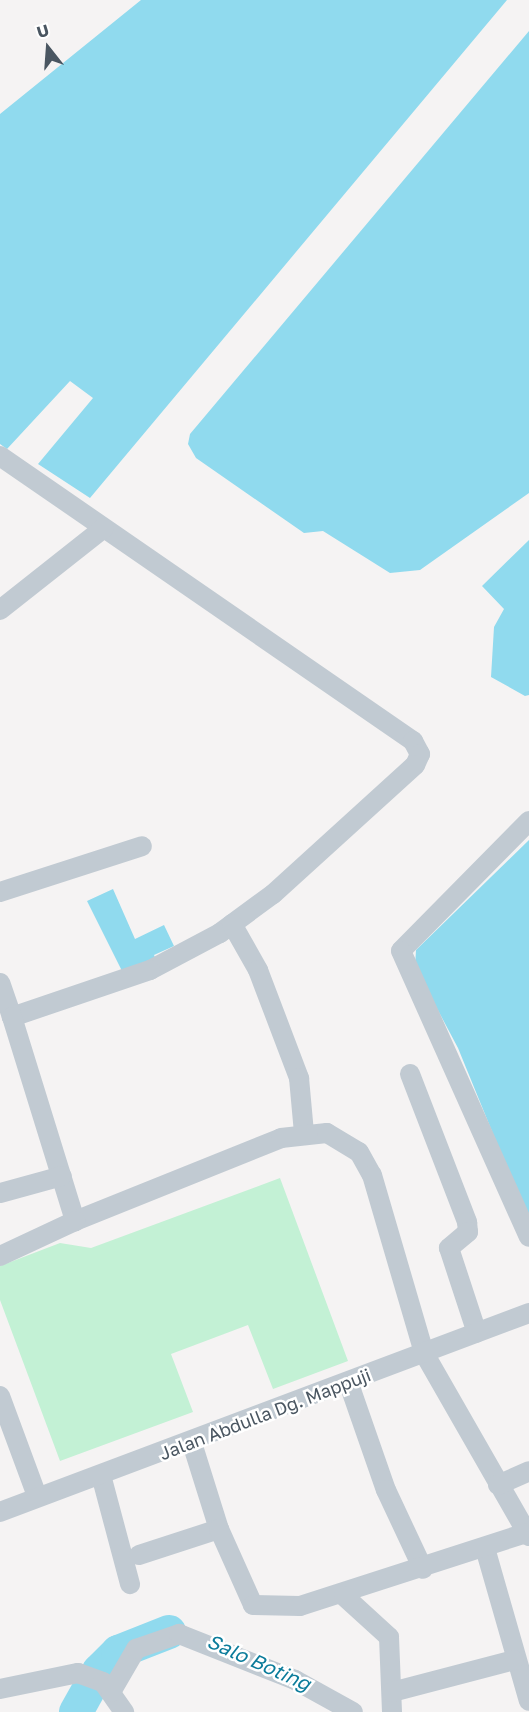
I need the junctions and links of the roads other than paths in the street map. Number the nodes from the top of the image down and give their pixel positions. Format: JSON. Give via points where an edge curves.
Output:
{"nodes":[{"id":1,"x":0,"y":456,"type":"edge"},
{"id":2,"x":104,"y":528,"type":"junction"},
{"id":3,"x":0,"y":610,"type":"edge"},
{"id":4,"x":529,"y":821,"type":"edge"},
{"id":5,"x":142,"y":846,"type":"dead end"},
{"id":6,"x":0,"y":892,"type":"edge"},
{"id":7,"x":232,"y":924,"type":"junction"},
{"id":8,"x":0,"y":983,"type":"edge"},
{"id":9,"x":12,"y":1017,"type":"junction"},
{"id":10,"x":410,"y":1074,"type":"dead end"},
{"id":11,"x":304,"y":1133,"type":"junction"},
{"id":12,"x":62,"y":1176,"type":"junction"},
{"id":13,"x":0,"y":1193,"type":"edge"},
{"id":14,"x":75,"y":1221,"type":"junction"},
{"id":15,"x":529,"y":1237,"type":"edge"},
{"id":16,"x":0,"y":1256,"type":"edge"},
{"id":17,"x":529,"y":1313,"type":"edge"},
{"id":18,"x":477,"y":1333,"type":"junction"},
{"id":19,"x":424,"y":1353,"type":"junction"},
{"id":20,"x":349,"y":1383,"type":"junction"},
{"id":21,"x":0,"y":1396,"type":"edge"},
{"id":22,"x":192,"y":1443,"type":"junction"},
{"id":23,"x":529,"y":1471,"type":"edge"},
{"id":24,"x":101,"y":1475,"type":"junction"},
{"id":25,"x":498,"y":1485,"type":"junction"},
{"id":26,"x":37,"y":1497,"type":"junction"},
{"id":27,"x":0,"y":1512,"type":"edge"},
{"id":28,"x":219,"y":1529,"type":"junction"},
{"id":29,"x":527,"y":1534,"type":"edge"},
{"id":30,"x":485,"y":1548,"type":"junction"},
{"id":31,"x":139,"y":1555,"type":"dead end"},
{"id":32,"x":423,"y":1569,"type":"junction"},
{"id":33,"x":130,"y":1584,"type":"dead end"},
{"id":34,"x":344,"y":1596,"type":"junction"},
{"id":35,"x":514,"y":1660,"type":"junction"},
{"id":36,"x":107,"y":1687,"type":"junction"},
{"id":37,"x":0,"y":1689,"type":"edge"},
{"id":38,"x":529,"y":1701,"type":"edge"},
{"id":39,"x":392,"y":1703,"type":"edge"},
{"id":40,"x":124,"y":1712,"type":"edge"},
{"id":41,"x":353,"y":1712,"type":"edge"}],
"edges":[{"from":1,"to":2,"type":"street"},
{"from":2,"to":3,"type":"street","via":[[74,557]]},
{"from":2,"to":7,"type":"street","via":[[413,741],[420,754],[406,773]]},
{"from":4,"to":15,"type":"street","via":[[401,951]]},
{"from":5,"to":6,"type":"street"},
{"from":7,"to":9,"type":"street","via":[[150,970]]},
{"from":7,"to":11,"type":"street","via":[[258,970],[299,1078]]},
{"from":8,"to":9,"type":"street"},
{"from":9,"to":12,"type":"street"},
{"from":10,"to":18,"type":"street","via":[[467,1222],[468,1232],[448,1248]]},
{"from":11,"to":14,"type":"street"},
{"from":11,"to":19,"type":"street","via":[[343,1140],[358,1152],[372,1175]]},
{"from":12,"to":13,"type":"street"},
{"from":12,"to":14,"type":"street"},
{"from":14,"to":16,"type":"street"},
{"from":17,"to":18,"type":"street","name":"Jalan Abdulla Dg. Mappuji"},
{"from":18,"to":19,"type":"street","name":"Jalan Abdulla Dg. Mappuji"},
{"from":19,"to":20,"type":"street","name":"Jalan Abdulla Dg. Mappuji"},
{"from":19,"to":25,"type":"street"},
{"from":20,"to":22,"type":"street","name":"Jalan Abdulla Dg. Mappuji"},
{"from":20,"to":32,"type":"street","via":[[386,1490]]},
{"from":21,"to":26,"type":"street"},
{"from":22,"to":24,"type":"street","name":"Jalan Abdulla Dg. Mappuji"},
{"from":22,"to":28,"type":"street"},
{"from":23,"to":25,"type":"street"},
{"from":24,"to":26,"type":"street","name":"Jalan Abdulla Dg. Mappuji"},
{"from":24,"to":33,"type":"street"},
{"from":25,"to":29,"type":"street"},
{"from":26,"to":27,"type":"street","name":"Jalan Abdulla Dg. Mappuji"},
{"from":28,"to":31,"type":"street"},
{"from":28,"to":34,"type":"street","via":[[253,1605],[300,1606]]},
{"from":29,"to":30,"type":"street"},
{"from":30,"to":32,"type":"street"},
{"from":30,"to":35,"type":"street"},
{"from":32,"to":34,"type":"street"},
{"from":34,"to":39,"type":"street","via":[[389,1637]]},
{"from":35,"to":38,"type":"street"},
{"from":35,"to":39,"type":"street"},
{"from":36,"to":37,"type":"street","via":[[78,1673]]},
{"from":36,"to":40,"type":"street"},
{"from":36,"to":41,"type":"street","via":[[136,1649],[179,1634],[285,1676]]}]}
